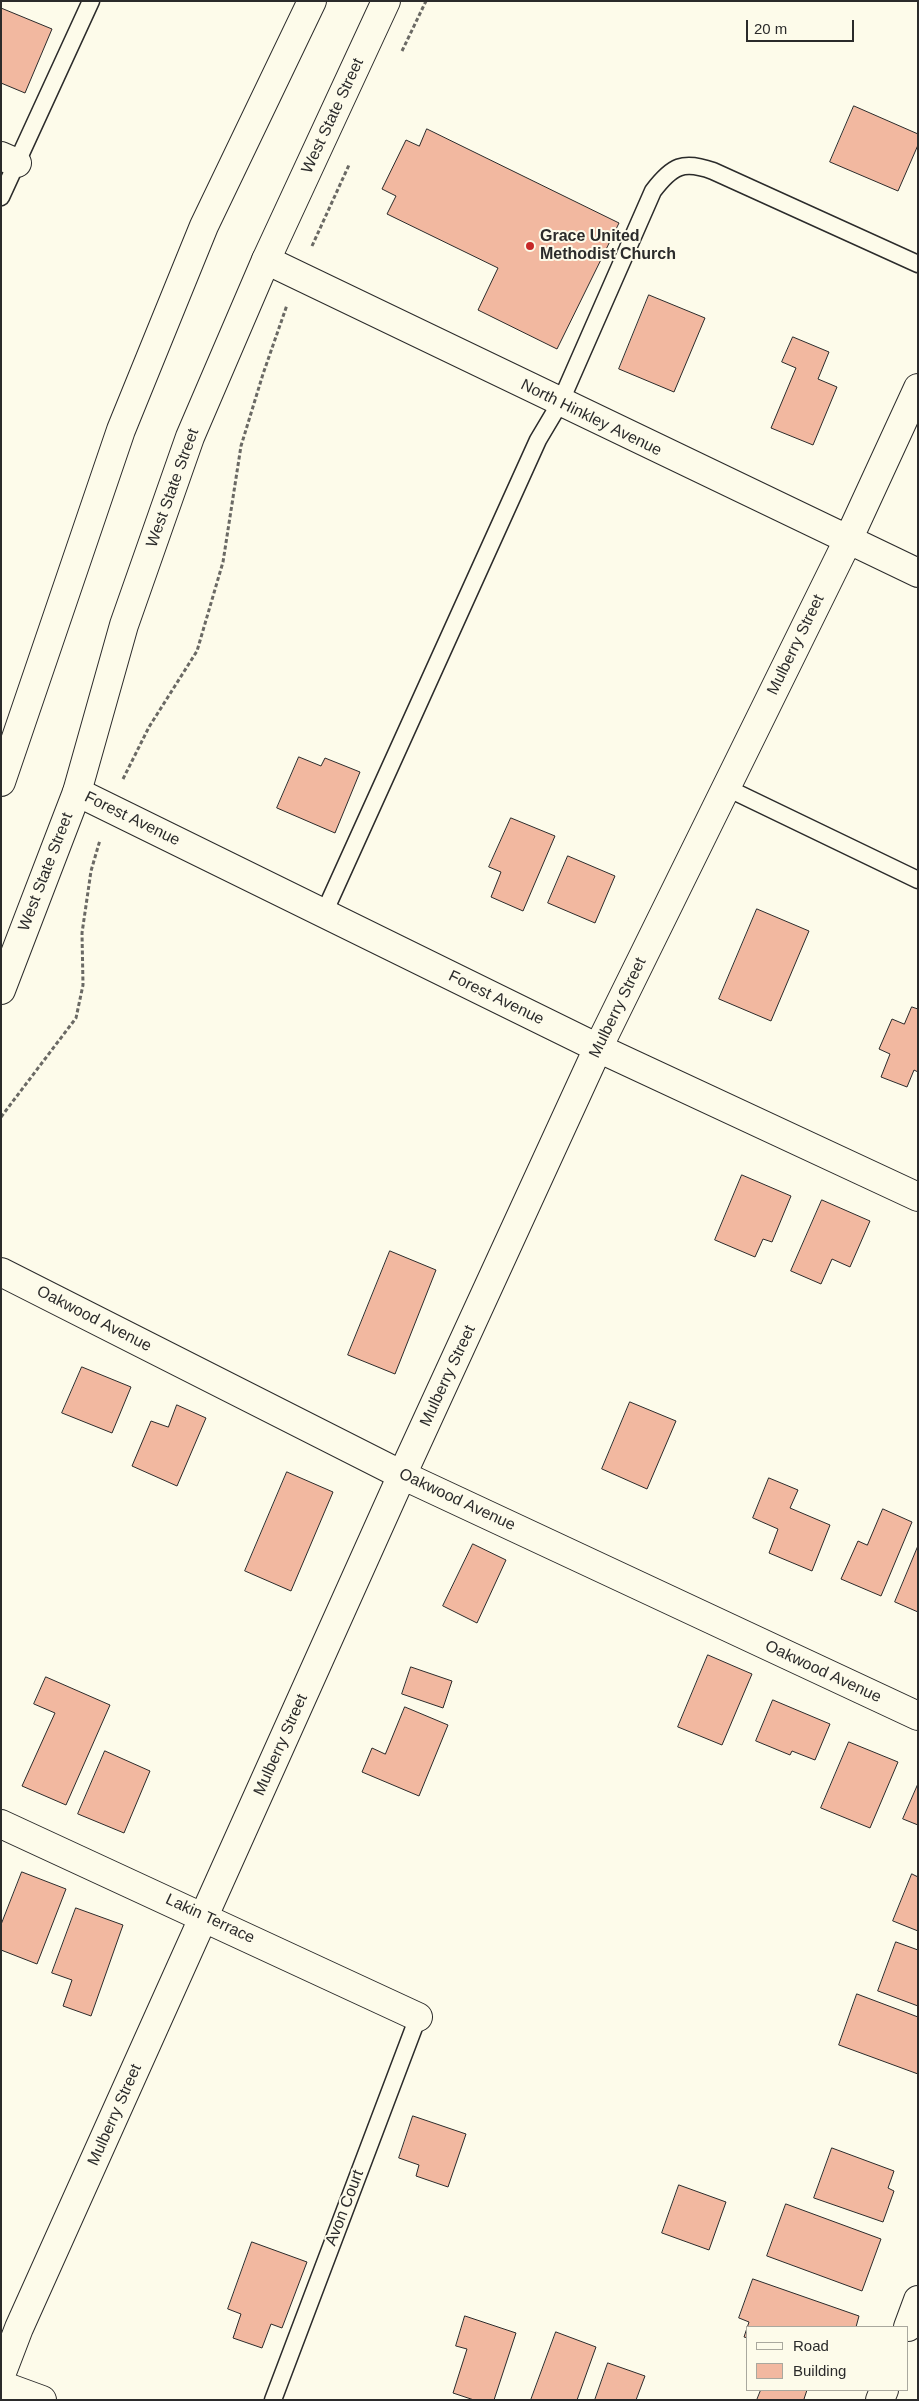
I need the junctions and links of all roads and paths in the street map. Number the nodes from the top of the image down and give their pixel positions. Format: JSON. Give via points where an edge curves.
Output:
{"nodes":[{"id":1,"x":91,"y":1,"type":"edge"},
{"id":2,"x":312,"y":1,"type":"edge"},
{"id":3,"x":386,"y":1,"type":"edge"},
{"id":4,"x":426,"y":1,"type":"edge"},
{"id":5,"x":400,"y":55,"type":"dead end"},
{"id":6,"x":9,"y":160,"type":"edge"},
{"id":7,"x":351,"y":161,"type":"dead end"},
{"id":8,"x":1,"y":197,"type":"edge"},
{"id":9,"x":266,"y":260,"type":"junction"},
{"id":10,"x":918,"y":264,"type":"edge"},
{"id":11,"x":298,"y":275,"type":"junction"},
{"id":12,"x":918,"y":388,"type":"edge"},
{"id":13,"x":560,"y":403,"type":"junction"},
{"id":14,"x":848,"y":540,"type":"junction"},
{"id":15,"x":918,"y":573,"type":"edge"},
{"id":16,"x":1,"y":782,"type":"edge"},
{"id":17,"x":727,"y":788,"type":"junction"},
{"id":18,"x":77,"y":792,"type":"junction"},
{"id":19,"x":109,"y":807,"type":"junction"},
{"id":20,"x":918,"y":880,"type":"edge"},
{"id":21,"x":324,"y":913,"type":"junction"},
{"id":22,"x":1,"y":990,"type":"edge"},
{"id":23,"x":598,"y":1048,"type":"junction"},
{"id":24,"x":1,"y":1117,"type":"edge"},
{"id":25,"x":918,"y":1197,"type":"edge"},
{"id":26,"x":1,"y":1272,"type":"edge"},
{"id":27,"x":402,"y":1475,"type":"junction"},
{"id":28,"x":918,"y":1716,"type":"edge"},
{"id":29,"x":1,"y":1824,"type":"edge"},
{"id":30,"x":205,"y":1917,"type":"junction"},
{"id":31,"x":418,"y":2016,"type":"joint"},
{"id":32,"x":918,"y":2300,"type":"edge"},
{"id":33,"x":908,"y":2326,"type":"edge"},
{"id":34,"x":1,"y":2375,"type":"edge"},
{"id":35,"x":1,"y":2384,"type":"edge"},
{"id":36,"x":42,"y":2400,"type":"edge"},
{"id":37,"x":273,"y":2400,"type":"edge"}],
"edges":[{"from":1,"to":6,"type":"lane"},
{"from":2,"to":16,"type":"street","via":[[204,226],[121,430]]},
{"from":3,"to":9,"type":"street","name":"West State Street"},
{"from":4,"to":5,"type":"path"},
{"from":6,"to":8,"type":"lane"},
{"from":7,"to":11,"type":"path"},
{"from":9,"to":11,"type":"street","name":"North Hinkley Avenue"},
{"from":9,"to":18,"type":"street","name":"West State Street","via":[[187,447],[124,625]]},
{"from":10,"to":13,"type":"lane","via":[[713,171],[695,164],[679,166],[666,174],[653,191]]},
{"from":11,"to":13,"type":"street","name":"North Hinkley Avenue"},
{"from":11,"to":19,"type":"path","via":[[242,446],[223,562],[197,651],[149,727]]},
{"from":12,"to":14,"type":"street","name":"Mulberry Street"},
{"from":13,"to":14,"type":"street","name":"North Hinkley Avenue"},
{"from":13,"to":21,"type":"lane","via":[[538,440]]},
{"from":14,"to":15,"type":"street","name":"North Hinkley Avenue"},
{"from":14,"to":17,"type":"street","name":"Mulberry Street"},
{"from":17,"to":20,"type":"lane"},
{"from":17,"to":23,"type":"street","name":"Mulberry Street"},
{"from":18,"to":19,"type":"street","name":"Forest Avenue"},
{"from":18,"to":22,"type":"street","name":"West State Street"},
{"from":19,"to":21,"type":"street","name":"Forest Avenue"},
{"from":19,"to":24,"type":"path","via":[[91,871],[82,933],[83,985],[76,1018]]},
{"from":21,"to":23,"type":"street","name":"Forest Avenue"},
{"from":23,"to":25,"type":"street","name":"Forest Avenue"},
{"from":23,"to":27,"type":"street","name":"Mulberry Street"},
{"from":26,"to":27,"type":"street","name":"Oakwood Avenue"},
{"from":27,"to":28,"type":"street","name":"Oakwood Avenue"},
{"from":27,"to":30,"type":"street","name":"Mulberry Street"},
{"from":29,"to":30,"type":"street","name":"Lakin Terrace"},
{"from":30,"to":31,"type":"street","name":"Lakin Terrace"},
{"from":30,"to":34,"type":"street","name":"Mulberry Street","via":[[19,2328]]},
{"from":31,"to":37,"type":"lane","name":"Avon Court"},
{"from":32,"to":33,"type":"street"},
{"from":35,"to":36,"type":"street"}]}
